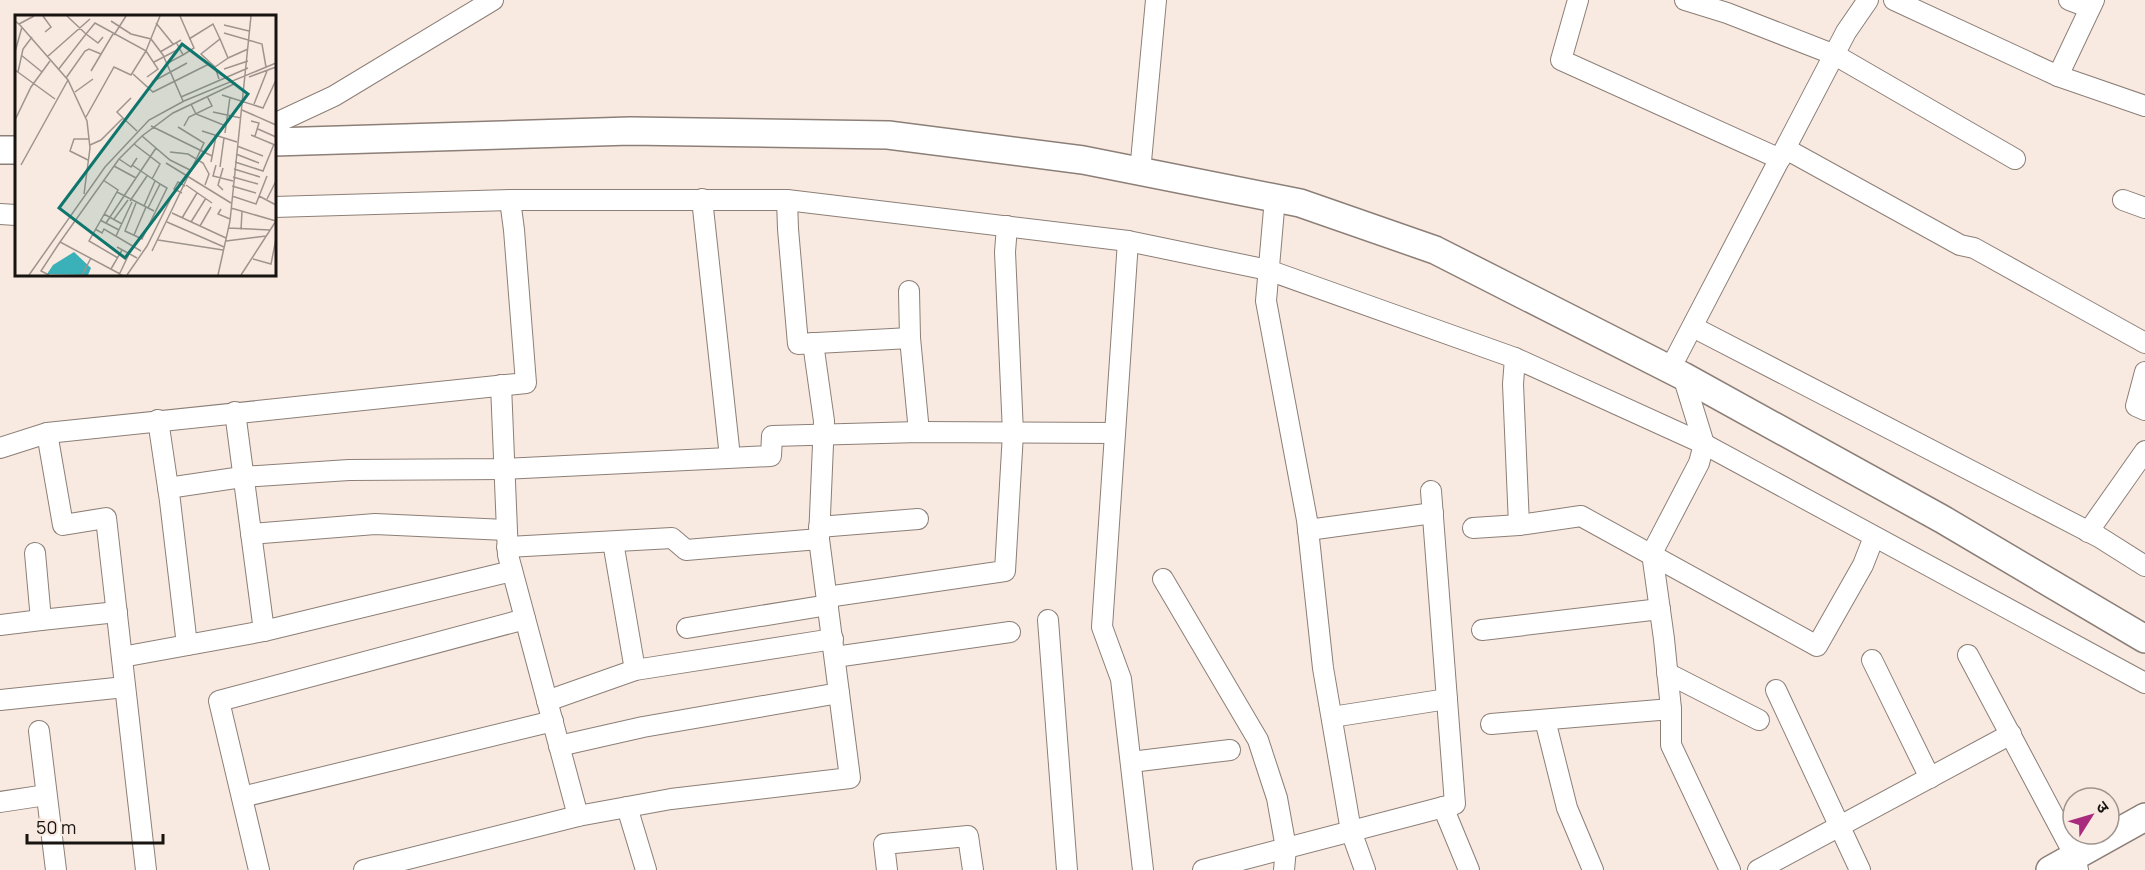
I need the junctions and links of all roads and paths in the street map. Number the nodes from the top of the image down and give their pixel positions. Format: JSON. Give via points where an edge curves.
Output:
{"nodes":[{"id":1,"x":493,"y":0,"type":"edge"},
{"id":2,"x":1156,"y":0,"type":"edge"},
{"id":3,"x":1578,"y":0,"type":"edge"},
{"id":4,"x":1685,"y":0,"type":"edge"},
{"id":5,"x":1868,"y":0,"type":"edge"},
{"id":6,"x":1894,"y":0,"type":"edge"},
{"id":7,"x":2069,"y":0,"type":"edge"},
{"id":8,"x":2092,"y":4,"type":"edge"},
{"id":9,"x":1835,"y":55,"type":"junction"},
{"id":10,"x":2058,"y":76,"type":"junction"},
{"id":11,"x":2145,"y":106,"type":"edge"},
{"id":12,"x":276,"y":123,"type":"edge"},
{"id":13,"x":276,"y":142,"type":"edge"},
{"id":14,"x":1780,"y":159,"type":"junction"},
{"id":15,"x":2015,"y":159,"type":"dead end"},
{"id":16,"x":1140,"y":172,"type":"junction"},
{"id":17,"x":1275,"y":198,"type":"junction"},
{"id":18,"x":702,"y":199,"type":"junction"},
{"id":19,"x":510,"y":200,"type":"junction"},
{"id":20,"x":787,"y":200,"type":"junction"},
{"id":21,"x":2122,"y":200,"type":"dead end"},
{"id":22,"x":276,"y":207,"type":"edge"},
{"id":23,"x":2145,"y":207,"type":"edge"},
{"id":24,"x":0,"y":214,"type":"edge"},
{"id":25,"x":15,"y":215,"type":"edge"},
{"id":26,"x":1006,"y":226,"type":"junction"},
{"id":27,"x":1128,"y":241,"type":"junction"},
{"id":28,"x":1269,"y":270,"type":"junction"},
{"id":29,"x":909,"y":291,"type":"dead end"},
{"id":30,"x":1693,"y":327,"type":"junction"},
{"id":31,"x":910,"y":338,"type":"junction"},
{"id":32,"x":813,"y":343,"type":"junction"},
{"id":33,"x":2145,"y":343,"type":"edge"},
{"id":34,"x":1515,"y":358,"type":"junction"},
{"id":35,"x":1677,"y":372,"type":"junction"},
{"id":36,"x":2145,"y":372,"type":"edge"},
{"id":37,"x":501,"y":385,"type":"junction"},
{"id":38,"x":2145,"y":411,"type":"edge"},
{"id":39,"x":235,"y":412,"type":"junction"},
{"id":40,"x":158,"y":420,"type":"junction"},
{"id":41,"x":919,"y":432,"type":"junction"},
{"id":42,"x":47,"y":433,"type":"junction"},
{"id":43,"x":1013,"y":433,"type":"junction"},
{"id":44,"x":1114,"y":433,"type":"junction"},
{"id":45,"x":823,"y":435,"type":"junction"},
{"id":46,"x":1704,"y":444,"type":"junction"},
{"id":47,"x":0,"y":448,"type":"edge"},
{"id":48,"x":2145,"y":451,"type":"edge"},
{"id":49,"x":730,"y":458,"type":"junction"},
{"id":50,"x":504,"y":469,"type":"junction"},
{"id":51,"x":243,"y":477,"type":"junction"},
{"id":52,"x":168,"y":488,"type":"junction"},
{"id":53,"x":1431,"y":491,"type":"dead end"},
{"id":54,"x":1432,"y":513,"type":"junction"},
{"id":55,"x":918,"y":519,"type":"dead end"},
{"id":56,"x":1519,"y":525,"type":"junction"},
{"id":57,"x":1473,"y":528,"type":"dead end"},
{"id":58,"x":1308,"y":530,"type":"junction"},
{"id":59,"x":2088,"y":532,"type":"junction"},
{"id":60,"x":819,"y":533,"type":"junction"},
{"id":61,"x":251,"y":534,"type":"junction"},
{"id":62,"x":1874,"y":537,"type":"junction"},
{"id":63,"x":507,"y":539,"type":"junction"},
{"id":64,"x":613,"y":542,"type":"junction"},
{"id":65,"x":35,"y":553,"type":"dead end"},
{"id":66,"x":1652,"y":553,"type":"junction"},
{"id":67,"x":2145,"y":566,"type":"edge"},
{"id":68,"x":512,"y":571,"type":"junction"},
{"id":69,"x":1163,"y":579,"type":"dead end"},
{"id":70,"x":827,"y":601,"type":"junction"},
{"id":71,"x":1660,"y":609,"type":"junction"},
{"id":72,"x":117,"y":612,"type":"junction"},
{"id":73,"x":525,"y":619,"type":"junction"},
{"id":74,"x":41,"y":620,"type":"junction"},
{"id":75,"x":1048,"y":621,"type":"dead end"},
{"id":76,"x":0,"y":625,"type":"edge"},
{"id":77,"x":687,"y":628,"type":"dead end"},
{"id":78,"x":1482,"y":630,"type":"dead end"},
{"id":79,"x":264,"y":631,"type":"junction"},
{"id":80,"x":1010,"y":632,"type":"dead end"},
{"id":81,"x":2145,"y":639,"type":"edge"},
{"id":82,"x":187,"y":645,"type":"junction"},
{"id":83,"x":834,"y":648,"type":"junction"},
{"id":84,"x":1968,"y":655,"type":"dead end"},
{"id":85,"x":122,"y":657,"type":"junction"},
{"id":86,"x":1872,"y":660,"type":"dead end"},
{"id":87,"x":635,"y":670,"type":"junction"},
{"id":88,"x":1667,"y":673,"type":"junction"},
{"id":89,"x":2145,"y":683,"type":"edge"},
{"id":90,"x":125,"y":687,"type":"junction"},
{"id":91,"x":1776,"y":690,"type":"dead end"},
{"id":92,"x":839,"y":693,"type":"junction"},
{"id":93,"x":1447,"y":699,"type":"junction"},
{"id":94,"x":0,"y":700,"type":"edge"},
{"id":95,"x":547,"y":701,"type":"junction"},
{"id":96,"x":1671,"y":710,"type":"junction"},
{"id":97,"x":1332,"y":717,"type":"junction"},
{"id":98,"x":1545,"y":720,"type":"junction"},
{"id":99,"x":1760,"y":720,"type":"dead end"},
{"id":100,"x":553,"y":721,"type":"junction"},
{"id":101,"x":1491,"y":724,"type":"dead end"},
{"id":102,"x":39,"y":731,"type":"dead end"},
{"id":103,"x":2011,"y":734,"type":"junction"},
{"id":104,"x":559,"y":746,"type":"junction"},
{"id":105,"x":1230,"y":750,"type":"dead end"},
{"id":106,"x":1131,"y":762,"type":"junction"},
{"id":107,"x":1930,"y":778,"type":"junction"},
{"id":108,"x":46,"y":795,"type":"junction"},
{"id":109,"x":242,"y":797,"type":"junction"},
{"id":110,"x":0,"y":802,"type":"edge"},
{"id":111,"x":627,"y":807,"type":"junction"},
{"id":112,"x":1443,"y":807,"type":"junction"},
{"id":113,"x":578,"y":816,"type":"junction"},
{"id":114,"x":2145,"y":817,"type":"edge"},
{"id":115,"x":1840,"y":826,"type":"junction"},
{"id":116,"x":1351,"y":831,"type":"junction"},
{"id":117,"x":1286,"y":848,"type":"junction"},
{"id":118,"x":2077,"y":863,"type":"edge"},
{"id":119,"x":1586,"y":868,"type":"edge"},
{"id":120,"x":56,"y":870,"type":"edge"},
{"id":121,"x":146,"y":870,"type":"edge"},
{"id":122,"x":259,"y":870,"type":"edge"},
{"id":123,"x":364,"y":870,"type":"edge"},
{"id":124,"x":646,"y":870,"type":"edge"},
{"id":125,"x":887,"y":870,"type":"edge"},
{"id":126,"x":973,"y":870,"type":"edge"},
{"id":127,"x":1067,"y":870,"type":"edge"},
{"id":128,"x":1143,"y":870,"type":"edge"},
{"id":129,"x":1203,"y":870,"type":"edge"},
{"id":130,"x":1284,"y":870,"type":"edge"},
{"id":131,"x":1365,"y":870,"type":"edge"},
{"id":132,"x":1469,"y":870,"type":"edge"},
{"id":133,"x":1730,"y":870,"type":"edge"},
{"id":134,"x":1758,"y":870,"type":"edge"},
{"id":135,"x":1860,"y":870,"type":"edge"},
{"id":136,"x":2050,"y":870,"type":"edge"}],
"edges":[{"from":1,"to":12,"type":"street","via":[[334,96]]},
{"from":2,"to":16,"type":"street"},
{"from":3,"to":14,"type":"street","via":[[1561,60]]},
{"from":4,"to":9,"type":"street"},
{"from":5,"to":9,"type":"street"},
{"from":6,"to":10,"type":"street"},
{"from":7,"to":8,"type":"street"},
{"from":8,"to":10,"type":"street"},
{"from":9,"to":14,"type":"street"},
{"from":9,"to":15,"type":"street"},
{"from":10,"to":11,"type":"street"},
{"from":13,"to":16,"type":"main road","via":[[630,131],[888,135],[1083,160]]},
{"from":14,"to":30,"type":"street"},
{"from":14,"to":33,"type":"street","via":[[1786,149]]},
{"from":16,"to":17,"type":"main road"},
{"from":17,"to":28,"type":"street"},
{"from":17,"to":35,"type":"main road","via":[[1435,250]]},
{"from":18,"to":19,"type":"street"},
{"from":18,"to":20,"type":"street"},
{"from":18,"to":49,"type":"street"},
{"from":19,"to":22,"type":"street"},
{"from":19,"to":37,"type":"street","via":[[526,383]]},
{"from":20,"to":26,"type":"street"},
{"from":20,"to":32,"type":"street","via":[[798,344]]},
{"from":21,"to":23,"type":"street"},
{"from":24,"to":25,"type":"street"},
{"from":26,"to":27,"type":"street"},
{"from":26,"to":43,"type":"street"},
{"from":27,"to":28,"type":"street"},
{"from":27,"to":44,"type":"street"},
{"from":28,"to":34,"type":"street"},
{"from":28,"to":58,"type":"street","via":[[1266,301]]},
{"from":29,"to":31,"type":"street"},
{"from":30,"to":35,"type":"street"},
{"from":30,"to":59,"type":"street"},
{"from":31,"to":32,"type":"street"},
{"from":31,"to":41,"type":"street"},
{"from":32,"to":45,"type":"street"},
{"from":34,"to":46,"type":"street"},
{"from":34,"to":56,"type":"street"},
{"from":35,"to":46,"type":"street"},
{"from":35,"to":81,"type":"main road","via":[[1942,519]]},
{"from":36,"to":38,"type":"street","via":[[2136,406]]},
{"from":37,"to":39,"type":"street"},
{"from":37,"to":50,"type":"street"},
{"from":39,"to":40,"type":"street"},
{"from":39,"to":51,"type":"street"},
{"from":40,"to":42,"type":"street"},
{"from":40,"to":52,"type":"street"},
{"from":41,"to":43,"type":"street"},
{"from":41,"to":45,"type":"street"},
{"from":42,"to":47,"type":"street"},
{"from":42,"to":72,"type":"street","via":[[63,525],[106,518]]},
{"from":43,"to":44,"type":"street"},
{"from":43,"to":70,"type":"street","via":[[1005,571]]},
{"from":44,"to":106,"type":"street","via":[[1102,627],[1121,679]]},
{"from":45,"to":49,"type":"street","via":[[772,436],[771,456]]},
{"from":45,"to":60,"type":"street"},
{"from":46,"to":62,"type":"street"},
{"from":46,"to":66,"type":"street","via":[[1699,463]]},
{"from":48,"to":59,"type":"street"},
{"from":49,"to":50,"type":"street"},
{"from":50,"to":51,"type":"street","via":[[349,470]]},
{"from":50,"to":63,"type":"street"},
{"from":51,"to":52,"type":"street"},
{"from":51,"to":61,"type":"street"},
{"from":52,"to":82,"type":"street"},
{"from":53,"to":54,"type":"street"},
{"from":54,"to":58,"type":"street"},
{"from":54,"to":93,"type":"street"},
{"from":55,"to":60,"type":"street"},
{"from":56,"to":57,"type":"street"},
{"from":56,"to":66,"type":"street","via":[[1581,516]]},
{"from":58,"to":97,"type":"street"},
{"from":59,"to":67,"type":"street"},
{"from":60,"to":64,"type":"street","via":[[686,550],[672,538]]},
{"from":60,"to":70,"type":"street"},
{"from":61,"to":63,"type":"street","via":[[375,524]]},
{"from":61,"to":79,"type":"street"},
{"from":62,"to":66,"type":"street","via":[[1863,565],[1817,646]]},
{"from":62,"to":89,"type":"street"},
{"from":63,"to":64,"type":"street"},
{"from":63,"to":68,"type":"street"},
{"from":64,"to":87,"type":"street"},
{"from":65,"to":74,"type":"street"},
{"from":66,"to":71,"type":"street"},
{"from":68,"to":73,"type":"street"},
{"from":68,"to":79,"type":"street"},
{"from":69,"to":117,"type":"street","via":[[1258,740],[1277,798]]},
{"from":70,"to":77,"type":"street"},
{"from":70,"to":83,"type":"street"},
{"from":71,"to":78,"type":"street"},
{"from":71,"to":88,"type":"street"},
{"from":72,"to":74,"type":"street"},
{"from":72,"to":85,"type":"street"},
{"from":73,"to":95,"type":"street"},
{"from":73,"to":109,"type":"street","via":[[219,701]]},
{"from":74,"to":76,"type":"street"},
{"from":75,"to":127,"type":"street"},
{"from":79,"to":82,"type":"street"},
{"from":80,"to":83,"type":"street"},
{"from":82,"to":85,"type":"street"},
{"from":83,"to":87,"type":"street"},
{"from":83,"to":92,"type":"street"},
{"from":84,"to":103,"type":"street"},
{"from":85,"to":90,"type":"street"},
{"from":86,"to":107,"type":"street"},
{"from":87,"to":95,"type":"street"},
{"from":88,"to":96,"type":"street"},
{"from":88,"to":99,"type":"street"},
{"from":90,"to":94,"type":"street"},
{"from":90,"to":121,"type":"street"},
{"from":91,"to":115,"type":"street"},
{"from":92,"to":104,"type":"street","via":[[643,727]]},
{"from":92,"to":111,"type":"street","via":[[850,778]]},
{"from":93,"to":97,"type":"street"},
{"from":93,"to":112,"type":"street","via":[[1455,804]]},
{"from":95,"to":100,"type":"street"},
{"from":96,"to":98,"type":"street"},
{"from":96,"to":133,"type":"street","via":[[1671,745]]},
{"from":97,"to":116,"type":"street"},
{"from":98,"to":101,"type":"street"},
{"from":98,"to":119,"type":"street"},
{"from":100,"to":104,"type":"street"},
{"from":100,"to":109,"type":"street"},
{"from":102,"to":108,"type":"street"},
{"from":103,"to":107,"type":"street"},
{"from":103,"to":118,"type":"street"},
{"from":104,"to":113,"type":"street"},
{"from":105,"to":106,"type":"street"},
{"from":106,"to":128,"type":"street"},
{"from":107,"to":115,"type":"street"},
{"from":108,"to":110,"type":"street"},
{"from":108,"to":120,"type":"street"},
{"from":109,"to":122,"type":"street"},
{"from":111,"to":113,"type":"street"},
{"from":111,"to":124,"type":"street"},
{"from":112,"to":116,"type":"street"},
{"from":112,"to":132,"type":"street"},
{"from":113,"to":123,"type":"street"},
{"from":114,"to":118,"type":"main road"},
{"from":115,"to":134,"type":"street"},
{"from":115,"to":135,"type":"street"},
{"from":116,"to":117,"type":"street"},
{"from":116,"to":131,"type":"street"},
{"from":117,"to":129,"type":"street"},
{"from":117,"to":130,"type":"street"},
{"from":118,"to":136,"type":"main road"},
{"from":125,"to":126,"type":"street","via":[[884,844],[968,836]]}]}
